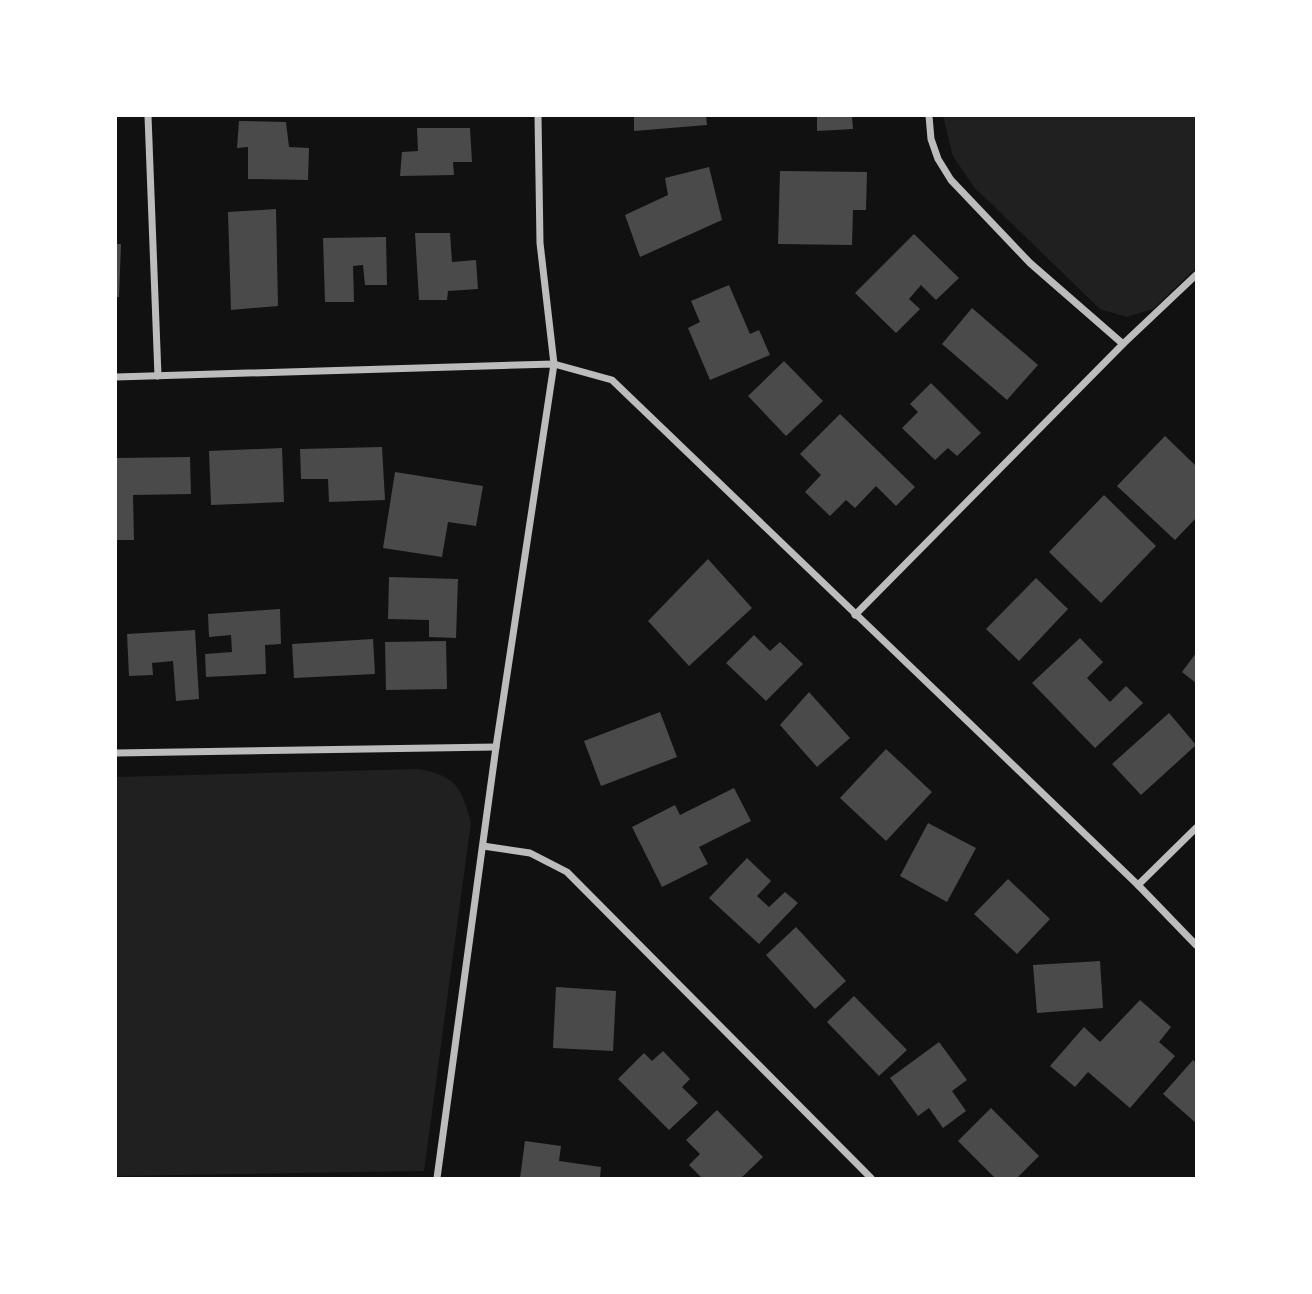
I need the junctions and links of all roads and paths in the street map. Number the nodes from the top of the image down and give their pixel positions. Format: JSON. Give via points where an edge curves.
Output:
{"nodes":[{"id":1,"x":148,"y":116,"type":"edge"},
{"id":2,"x":538,"y":116,"type":"edge"},
{"id":3,"x":929,"y":116,"type":"edge"},
{"id":4,"x":1196,"y":275,"type":"edge"},
{"id":5,"x":1123,"y":344,"type":"junction"},
{"id":6,"x":554,"y":364,"type":"junction"},
{"id":7,"x":158,"y":376,"type":"junction"},
{"id":8,"x":116,"y":377,"type":"edge"},
{"id":9,"x":855,"y":615,"type":"junction"},
{"id":10,"x":496,"y":747,"type":"junction"},
{"id":11,"x":116,"y":753,"type":"edge"},
{"id":12,"x":1196,"y":828,"type":"edge"},
{"id":13,"x":483,"y":846,"type":"junction"},
{"id":14,"x":1138,"y":885,"type":"junction"},
{"id":15,"x":1196,"y":945,"type":"edge"},
{"id":16,"x":437,"y":1178,"type":"edge"},
{"id":17,"x":871,"y":1178,"type":"edge"}],
"edges":[{"from":1,"to":7,"type":"street"},
{"from":2,"to":6,"type":"street","via":[[541,243]]},
{"from":3,"to":5,"type":"street","via":[[938,159],[957,187],[1030,263]]},
{"from":4,"to":5,"type":"street"},
{"from":5,"to":9,"type":"street"},
{"from":6,"to":7,"type":"street"},
{"from":6,"to":9,"type":"street","via":[[612,380]]},
{"from":6,"to":10,"type":"street"},
{"from":7,"to":8,"type":"street"},
{"from":9,"to":14,"type":"street"},
{"from":10,"to":11,"type":"street"},
{"from":10,"to":13,"type":"street"},
{"from":12,"to":14,"type":"street"},
{"from":13,"to":16,"type":"street"},
{"from":13,"to":17,"type":"street","via":[[530,853],[567,872]]},
{"from":14,"to":15,"type":"street"}]}
